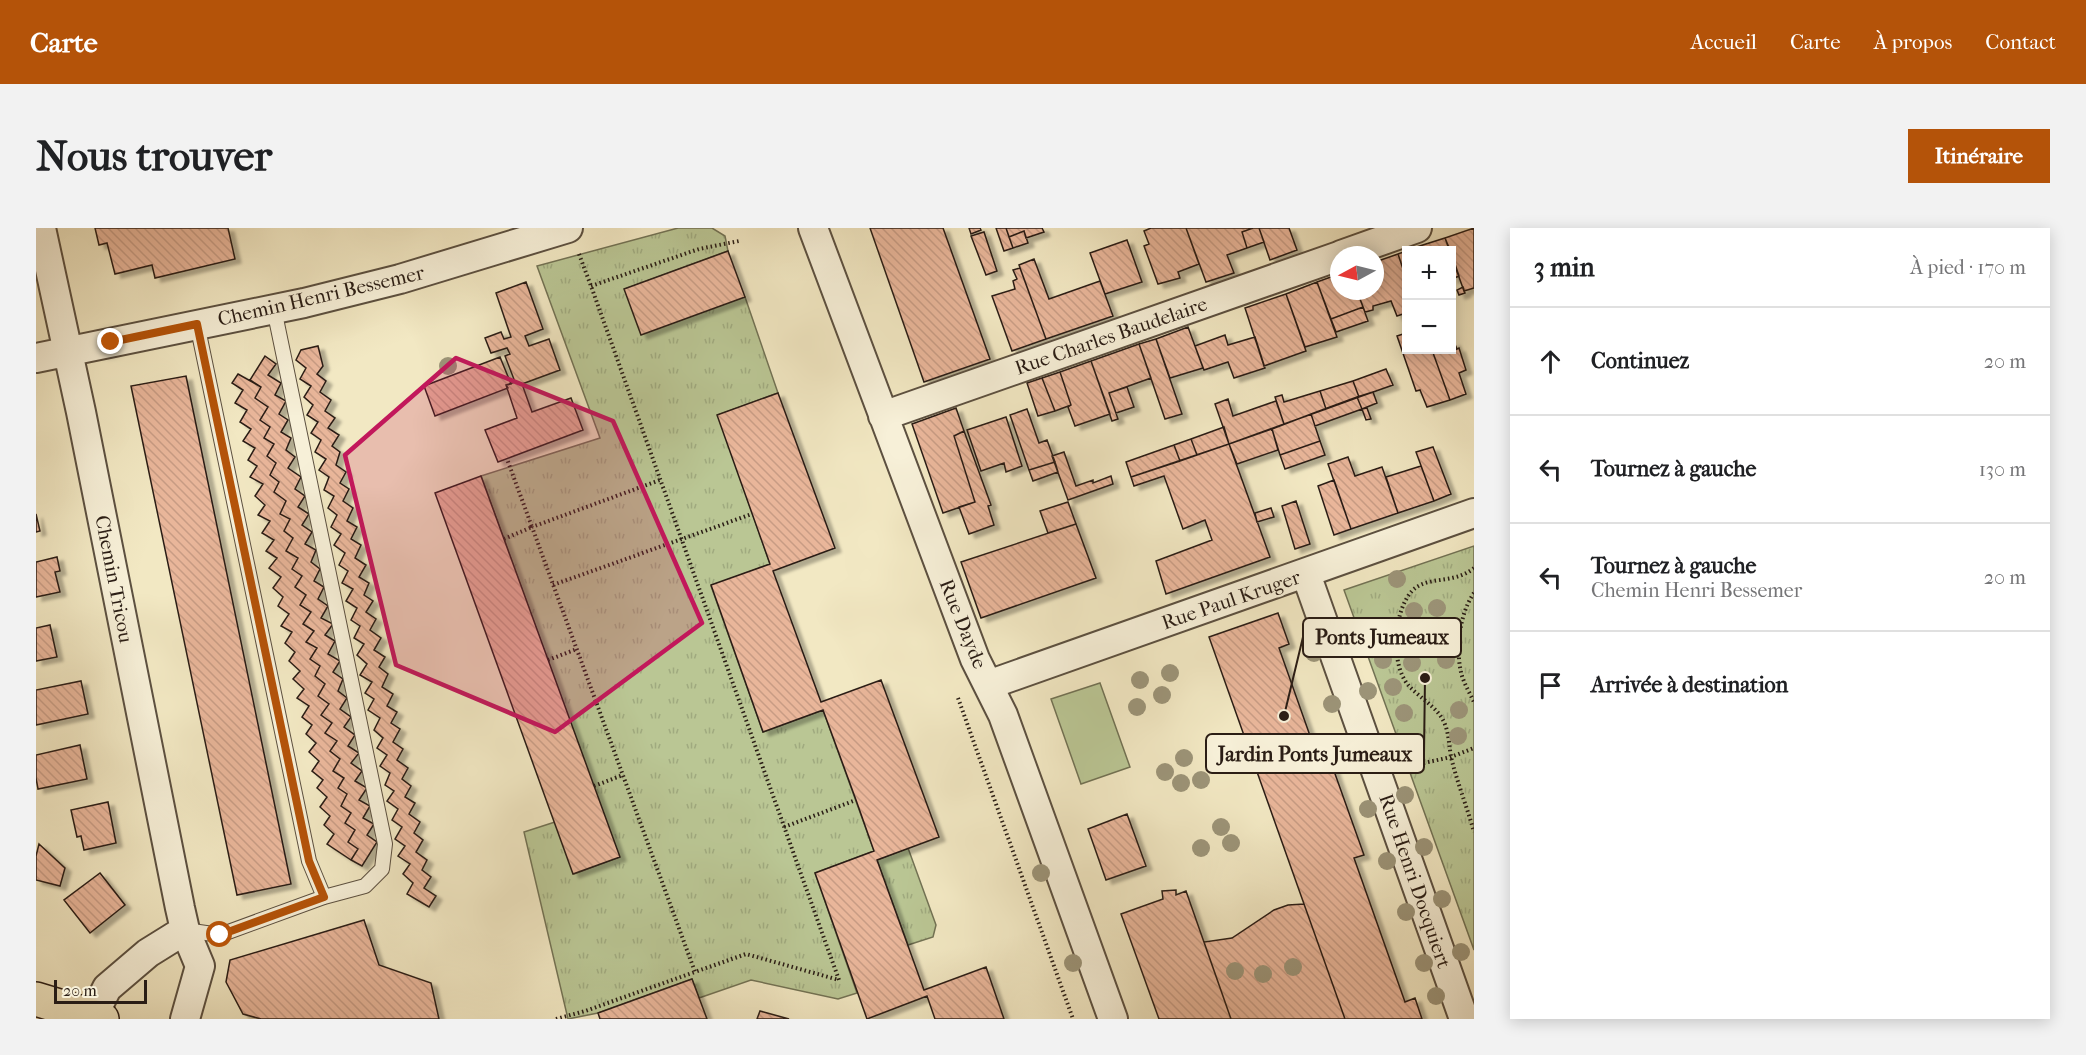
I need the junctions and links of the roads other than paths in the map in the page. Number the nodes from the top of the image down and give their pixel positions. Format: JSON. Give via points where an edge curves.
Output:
{"nodes":[{"id":1,"x":41,"y":228,"type":"edge"},
{"id":2,"x":813,"y":228,"type":"edge"},
{"id":3,"x":1417,"y":228,"type":"edge"},
{"id":4,"x":572,"y":237,"type":"edge"},
{"id":5,"x":1366,"y":246,"type":"edge"},
{"id":6,"x":1330,"y":259,"type":"edge"},
{"id":7,"x":274,"y":309,"type":"junction"},
{"id":8,"x":197,"y":324,"type":"junction"},
{"id":9,"x":68,"y":350,"type":"junction"},
{"id":10,"x":36,"y":358,"type":"edge"},
{"id":11,"x":883,"y":416,"type":"junction"},
{"id":12,"x":1474,"y":513,"type":"edge"},
{"id":13,"x":1306,"y":574,"type":"junction"},
{"id":14,"x":988,"y":685,"type":"junction"},
{"id":15,"x":324,"y":897,"type":"junction"},
{"id":16,"x":185,"y":930,"type":"junction"},
{"id":17,"x":36,"y":999,"type":"edge"},
{"id":18,"x":98,"y":1018,"type":"edge"},
{"id":19,"x":185,"y":1019,"type":"edge"},
{"id":20,"x":1113,"y":1019,"type":"edge"},
{"id":21,"x":1464,"y":1019,"type":"edge"}],
"edges":[{"from":1,"to":9,"type":"street","name":"Chemin Tricou"},
{"from":2,"to":11,"type":"street","name":"Rue Dayde"},
{"from":3,"to":5,"type":"street","name":"Rue Charles Baudelaire"},
{"from":4,"to":7,"type":"street","name":"Chemin Henri Bessemer"},
{"from":6,"to":11,"type":"street","name":"Rue Charles Baudelaire"},
{"from":7,"to":8,"type":"street","name":"Chemin Henri Bessemer"},
{"from":7,"to":15,"type":"lane","via":[[385,844],[382,869],[365,886]]},
{"from":8,"to":9,"type":"street","name":"Chemin Henri Bessemer"},
{"from":8,"to":15,"type":"lane","via":[[309,861]]},
{"from":9,"to":10,"type":"street","name":"Chemin Henri Bessemer"},
{"from":9,"to":16,"type":"street","name":"Chemin Tricou"},
{"from":11,"to":14,"type":"street","name":"Rue Dayde"},
{"from":12,"to":13,"type":"street","name":"Rue Paul Kruger"},
{"from":13,"to":14,"type":"street","name":"Rue Paul Kruger"},
{"from":13,"to":21,"type":"street","name":"Rue Henri Docquiert"},
{"from":14,"to":20,"type":"street","name":"Rue Dayde","via":[[1003,715]]},
{"from":15,"to":16,"type":"lane","via":[[220,935]]},
{"from":16,"to":18,"type":"street","via":[[148,953],[107,988]]},
{"from":16,"to":19,"type":"street","name":"Chemin Tricou","via":[[200,966]]},
{"from":17,"to":18,"type":"main road"}]}
